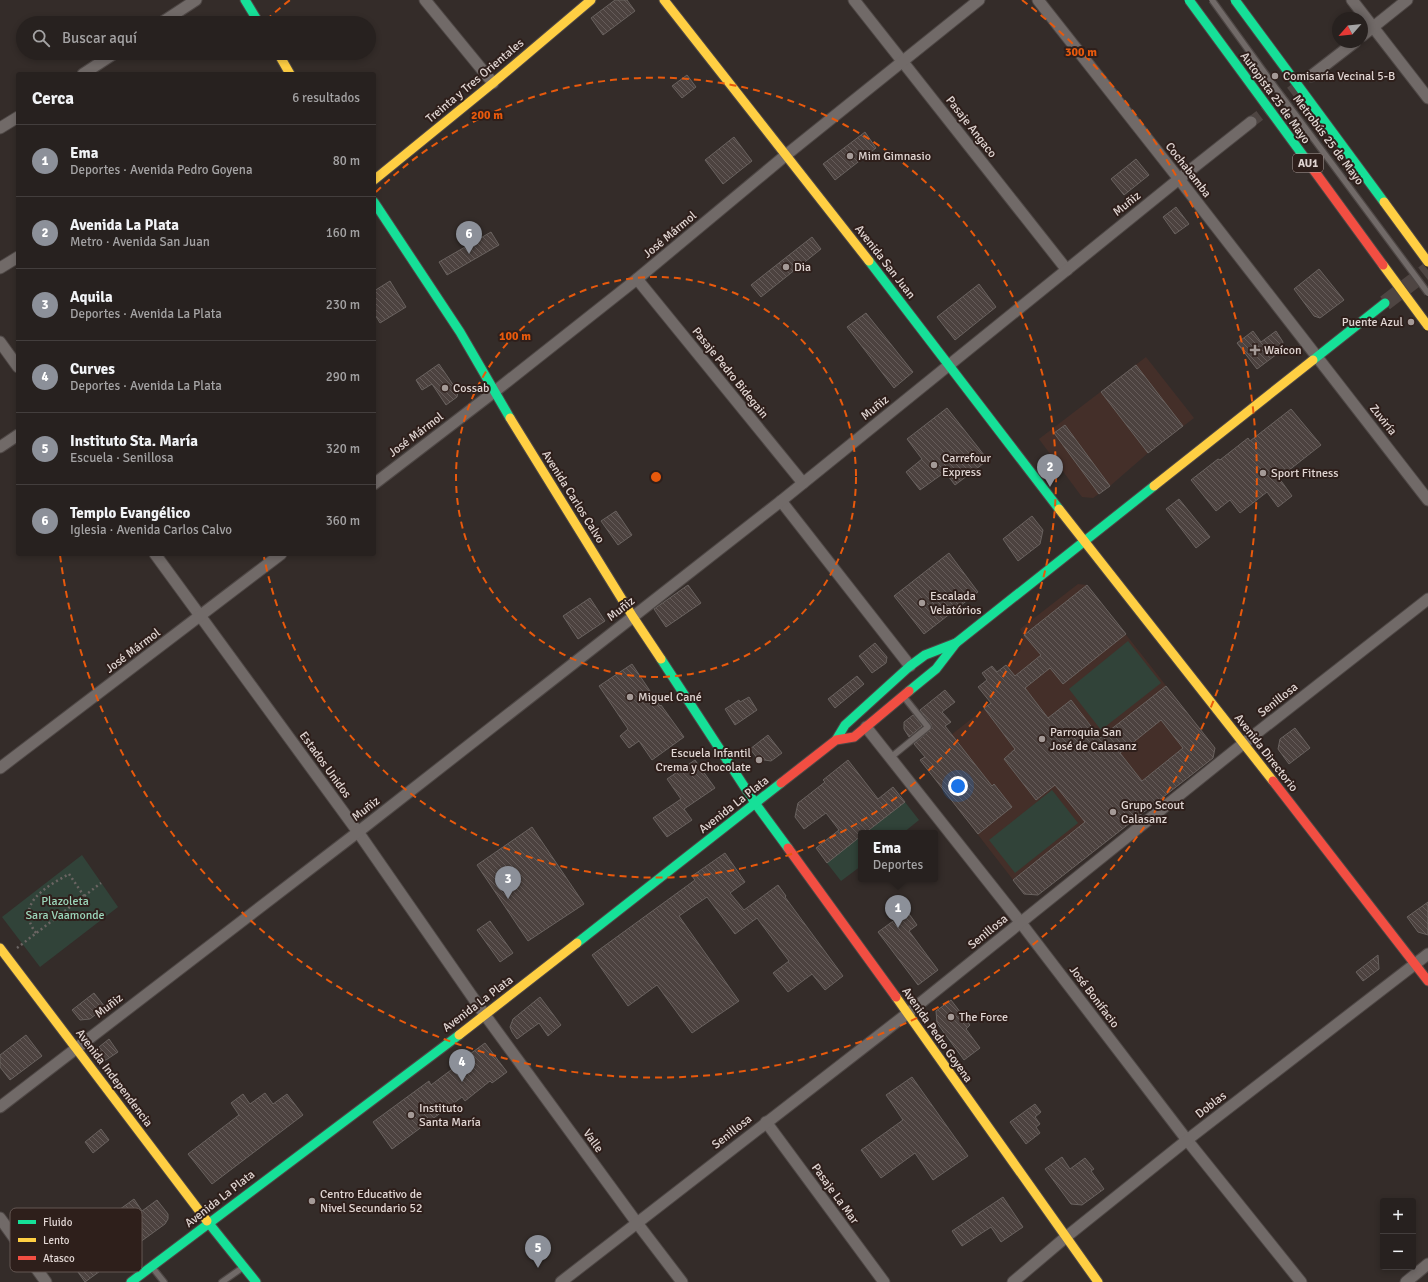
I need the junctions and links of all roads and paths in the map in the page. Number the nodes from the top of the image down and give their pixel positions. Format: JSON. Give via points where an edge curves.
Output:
{"nodes":[{"id":1,"x":196,"y":0,"type":"edge"},
{"id":2,"x":245,"y":0,"type":"edge"},
{"id":3,"x":425,"y":0,"type":"edge"},
{"id":4,"x":591,"y":0,"type":"edge"},
{"id":5,"x":664,"y":0,"type":"edge"},
{"id":6,"x":854,"y":0,"type":"edge"},
{"id":7,"x":979,"y":0,"type":"edge"},
{"id":8,"x":1038,"y":0,"type":"edge"},
{"id":9,"x":1189,"y":0,"type":"edge"},
{"id":10,"x":1212,"y":0,"type":"edge"},
{"id":11,"x":1235,"y":0,"type":"edge"},
{"id":12,"x":1352,"y":0,"type":"edge"},
{"id":13,"x":1407,"y":0,"type":"edge"},
{"id":14,"x":172,"y":16,"type":"edge"},
{"id":15,"x":255,"y":16,"type":"edge"},
{"id":16,"x":1373,"y":27,"type":"junction"},
{"id":17,"x":1368,"y":31,"type":"edge"},
{"id":18,"x":1347,"y":48,"type":"edge"},
{"id":19,"x":104,"y":60,"type":"edge"},
{"id":20,"x":282,"y":60,"type":"edge"},
{"id":21,"x":902,"y":62,"type":"junction"},
{"id":22,"x":86,"y":72,"type":"edge"},
{"id":23,"x":289,"y":72,"type":"edge"},
{"id":24,"x":1311,"y":76,"type":"tunnel mouth"},
{"id":25,"x":493,"y":83,"type":"junction"},
{"id":26,"x":1428,"y":98,"type":"edge"},
{"id":27,"x":16,"y":118,"type":"edge"},
{"id":28,"x":1251,"y":122,"type":"tunnel mouth"},
{"id":29,"x":0,"y":128,"type":"edge"},
{"id":30,"x":786,"y":155,"type":"junction"},
{"id":31,"x":1179,"y":178,"type":"junction"},
{"id":32,"x":376,"y":182,"type":"edge"},
{"id":33,"x":379,"y":201,"type":"edge"},
{"id":34,"x":16,"y":258,"type":"edge"},
{"id":35,"x":1428,"y":262,"type":"edge"},
{"id":36,"x":0,"y":268,"type":"edge"},
{"id":37,"x":1067,"y":270,"type":"junction"},
{"id":38,"x":637,"y":279,"type":"junction"},
{"id":39,"x":1428,"y":293,"type":"edge"},
{"id":40,"x":1385,"y":303,"type":"tunnel mouth"},
{"id":41,"x":1428,"y":326,"type":"edge"},
{"id":42,"x":0,"y":342,"type":"edge"},
{"id":43,"x":1317,"y":357,"type":"junction"},
{"id":44,"x":16,"y":364,"type":"edge"},
{"id":45,"x":949,"y":364,"type":"junction"},
{"id":46,"x":494,"y":392,"type":"junction"},
{"id":47,"x":16,"y":436,"type":"edge"},
{"id":48,"x":0,"y":447,"type":"edge"},
{"id":49,"x":376,"y":482,"type":"edge"},
{"id":50,"x":803,"y":483,"type":"junction"},
{"id":51,"x":1428,"y":500,"type":"edge"},
{"id":52,"x":781,"y":501,"type":"junction"},
{"id":53,"x":1084,"y":542,"type":"junction"},
{"id":54,"x":156,"y":556,"type":"edge"},
{"id":55,"x":279,"y":556,"type":"edge"},
{"id":56,"x":1428,"y":599,"type":"edge"},
{"id":57,"x":200,"y":616,"type":"junction"},
{"id":58,"x":633,"y":617,"type":"junction"},
{"id":59,"x":956,"y":643,"type":"junction"},
{"id":60,"x":910,"y":666,"type":"junction"},
{"id":61,"x":899,"y":676,"type":"junction"},
{"id":62,"x":903,"y":696,"type":"junction"},
{"id":63,"x":866,"y":727,"type":"junction"},
{"id":64,"x":836,"y":740,"type":"junction"},
{"id":65,"x":1244,"y":743,"type":"junction"},
{"id":66,"x":890,"y":758,"type":"junction"},
{"id":67,"x":0,"y":768,"type":"edge"},
{"id":68,"x":755,"y":803,"type":"junction"},
{"id":69,"x":358,"y":832,"type":"junction"},
{"id":70,"x":101,"y":883,"type":"dead end"},
{"id":71,"x":84,"y":896,"type":"junction"},
{"id":72,"x":1021,"y":923,"type":"junction"},
{"id":73,"x":36,"y":933,"type":"junction"},
{"id":74,"x":0,"y":948,"type":"edge"},
{"id":75,"x":1428,"y":954,"type":"edge"},
{"id":76,"x":7,"y":956,"type":"junction"},
{"id":77,"x":1415,"y":964,"type":"junction"},
{"id":78,"x":1428,"y":981,"type":"edge"},
{"id":79,"x":908,"y":1013,"type":"junction"},
{"id":80,"x":485,"y":1015,"type":"junction"},
{"id":81,"x":76,"y":1048,"type":"junction"},
{"id":82,"x":0,"y":1107,"type":"edge"},
{"id":83,"x":766,"y":1122,"type":"junction"},
{"id":84,"x":1187,"y":1140,"type":"junction"},
{"id":85,"x":0,"y":1218,"type":"edge"},
{"id":86,"x":637,"y":1223,"type":"junction"},
{"id":87,"x":209,"y":1224,"type":"junction"},
{"id":88,"x":10,"y":1232,"type":"edge"},
{"id":89,"x":1066,"y":1237,"type":"junction"},
{"id":90,"x":1428,"y":1264,"type":"edge"},
{"id":91,"x":152,"y":1266,"type":"junction"},
{"id":92,"x":243,"y":1266,"type":"junction"},
{"id":93,"x":39,"y":1272,"type":"edge"},
{"id":94,"x":46,"y":1282,"type":"edge"},
{"id":95,"x":131,"y":1282,"type":"edge"},
{"id":96,"x":164,"y":1282,"type":"edge"},
{"id":97,"x":222,"y":1282,"type":"edge"},
{"id":98,"x":256,"y":1282,"type":"edge"},
{"id":99,"x":561,"y":1282,"type":"edge"},
{"id":100,"x":682,"y":1282,"type":"edge"},
{"id":101,"x":884,"y":1282,"type":"edge"},
{"id":102,"x":1013,"y":1282,"type":"edge"},
{"id":103,"x":1098,"y":1282,"type":"edge"},
{"id":104,"x":1301,"y":1282,"type":"edge"},
{"id":105,"x":1406,"y":1282,"type":"edge"}],
"edges":[{"from":1,"to":14,"type":"street"},
{"from":2,"to":15,"type":"main road"},
{"from":3,"to":25,"type":"street"},
{"from":4,"to":25,"type":"main road","name":"Treinta y Tres Orientales"},
{"from":5,"to":30,"type":"main road","name":"Avenida San Juan"},
{"from":6,"to":21,"type":"street","name":"Pasaje Angaco"},
{"from":7,"to":21,"type":"street","name":"José Mármol"},
{"from":8,"to":31,"type":"street","name":"Cochabamba"},
{"from":9,"to":41,"type":"main road","name":"Autopista 25 de Mayo","number":"AU1","bridge":true},
{"from":10,"to":39,"type":"lane","name":"Metrobús 25 de Mayo","bridge":true},
{"from":11,"to":35,"type":"main road","name":"Autopista 25 de Mayo","bridge":true},
{"from":12,"to":16,"type":"street"},
{"from":13,"to":16,"type":"street"},
{"from":16,"to":17,"type":"street"},
{"from":16,"to":26,"type":"street"},
{"from":18,"to":24,"type":"street"},
{"from":19,"to":22,"type":"street"},
{"from":20,"to":23,"type":"main road"},
{"from":21,"to":30,"type":"street","name":"José Mármol"},
{"from":21,"to":37,"type":"street","name":"Pasaje Angaco"},
{"from":25,"to":32,"type":"main road","name":"Treinta y Tres Orientales"},
{"from":27,"to":29,"type":"street"},
{"from":28,"to":31,"type":"street","name":"Muñiz"},
{"from":30,"to":38,"type":"street","name":"José Mármol"},
{"from":30,"to":45,"type":"main road","name":"Avenida San Juan"},
{"from":31,"to":37,"type":"street","name":"Muñiz"},
{"from":31,"to":43,"type":"street","name":"Cochabamba"},
{"from":33,"to":46,"type":"main road","name":"Avenida Carlos Calvo","via":[[396,235],[460,332]]},
{"from":34,"to":36,"type":"street"},
{"from":37,"to":45,"type":"street","name":"Muñiz"},
{"from":38,"to":46,"type":"street","name":"José Mármol"},
{"from":38,"to":50,"type":"street","name":"Pasaje Pedro Bidegain"},
{"from":40,"to":43,"type":"main road","name":"Avenida La Plata"},
{"from":42,"to":44,"type":"street"},
{"from":43,"to":51,"type":"street","name":"Zuviría"},
{"from":43,"to":53,"type":"main road","name":"Avenida La Plata"},
{"from":45,"to":50,"type":"street","name":"Muñiz"},
{"from":45,"to":53,"type":"main road","name":"Avenida San Juan"},
{"from":46,"to":49,"type":"street","name":"José Mármol"},
{"from":46,"to":58,"type":"main road","name":"Avenida Carlos Calvo"},
{"from":47,"to":48,"type":"street"},
{"from":50,"to":52,"type":"street","name":"Muñiz"},
{"from":52,"to":58,"type":"street","name":"Muñiz"},
{"from":52,"to":60,"type":"street"},
{"from":53,"to":59,"type":"main road","name":"Avenida La Plata"},
{"from":53,"to":65,"type":"main road","name":"Avenida Directorio"},
{"from":54,"to":57,"type":"street","name":"Estados Unidos"},
{"from":55,"to":57,"type":"street","name":"José Mármol"},
{"from":56,"to":65,"type":"street","name":"Senillosa"},
{"from":57,"to":67,"type":"street","name":"José Mármol"},
{"from":57,"to":69,"type":"street","name":"Estados Unidos"},
{"from":58,"to":68,"type":"main road","name":"Avenida Carlos Calvo"},
{"from":58,"to":69,"type":"street","name":"Muñiz"},
{"from":59,"to":60,"type":"main road","name":"Avenida La Plata","via":[[925,655]]},
{"from":59,"to":62,"type":"main road","name":"Avenida La Plata","via":[[936,669]]},
{"from":60,"to":61,"type":"main road","name":"Avenida La Plata"},
{"from":61,"to":63,"type":"main road","via":[[894,691],[864,717],[862,722]]},
{"from":61,"to":64,"type":"main road","name":"Avenida La Plata","via":[[845,725]]},
{"from":62,"to":63,"type":"main road","name":"Avenida La Plata"},
{"from":62,"to":66,"type":"lane","via":[[928,727]]},
{"from":63,"to":64,"type":"main road","name":"Avenida La Plata","via":[[854,737]]},
{"from":63,"to":66,"type":"street","name":"José Bonifacio"},
{"from":64,"to":68,"type":"main road","name":"Avenida La Plata"},
{"from":65,"to":72,"type":"street","name":"Senillosa"},
{"from":65,"to":77,"type":"main road","name":"Avenida Directorio"},
{"from":66,"to":72,"type":"street","name":"José Bonifacio"},
{"from":68,"to":79,"type":"main road","name":"Avenida Pedro Goyena"},
{"from":68,"to":80,"type":"main road","name":"Avenida La Plata"},
{"from":69,"to":80,"type":"street","name":"Estados Unidos"},
{"from":69,"to":81,"type":"street","name":"Muñiz"},
{"from":70,"to":71,"type":"path"},
{"from":71,"to":73,"type":"path"},
{"from":71,"to":73,"type":"path","via":[[69,874],[42,892],[29,906],[28,916]]},
{"from":72,"to":79,"type":"street","name":"Senillosa"},
{"from":72,"to":84,"type":"street","name":"José Bonifacio"},
{"from":73,"to":76,"type":"path"},
{"from":74,"to":76,"type":"main road","name":"Avenida Independencia"},
{"from":75,"to":77,"type":"street","name":"Doblas"},
{"from":76,"to":81,"type":"main road","name":"Avenida Independencia"},
{"from":77,"to":78,"type":"main road","name":"Avenida Directorio"},
{"from":77,"to":84,"type":"street","name":"Doblas"},
{"from":79,"to":83,"type":"street","name":"Senillosa"},
{"from":79,"to":89,"type":"main road","name":"Avenida Pedro Goyena"},
{"from":80,"to":86,"type":"street","name":"Valle"},
{"from":80,"to":87,"type":"main road","name":"Avenida La Plata"},
{"from":81,"to":82,"type":"street","name":"Muñiz"},
{"from":81,"to":87,"type":"main road","name":"Avenida Independencia"},
{"from":83,"to":86,"type":"street","name":"Senillosa"},
{"from":83,"to":101,"type":"street","name":"Pasaje La Mar"},
{"from":84,"to":89,"type":"street","name":"Doblas"},
{"from":84,"to":104,"type":"street","name":"José Bonifacio"},
{"from":85,"to":88,"type":"street"},
{"from":86,"to":99,"type":"street","name":"Senillosa"},
{"from":86,"to":100,"type":"street","name":"Valle"},
{"from":87,"to":91,"type":"main road","name":"Avenida La Plata"},
{"from":87,"to":92,"type":"main road","name":"Avenida Independencia"},
{"from":89,"to":102,"type":"street","name":"Doblas"},
{"from":89,"to":103,"type":"main road","name":"Avenida Pedro Goyena"},
{"from":90,"to":105,"type":"street"},
{"from":91,"to":95,"type":"main road","name":"Avenida La Plata"},
{"from":91,"to":96,"type":"lane"},
{"from":92,"to":97,"type":"lane"},
{"from":92,"to":98,"type":"main road","name":"Avenida Independencia"},
{"from":93,"to":94,"type":"street"}]}
